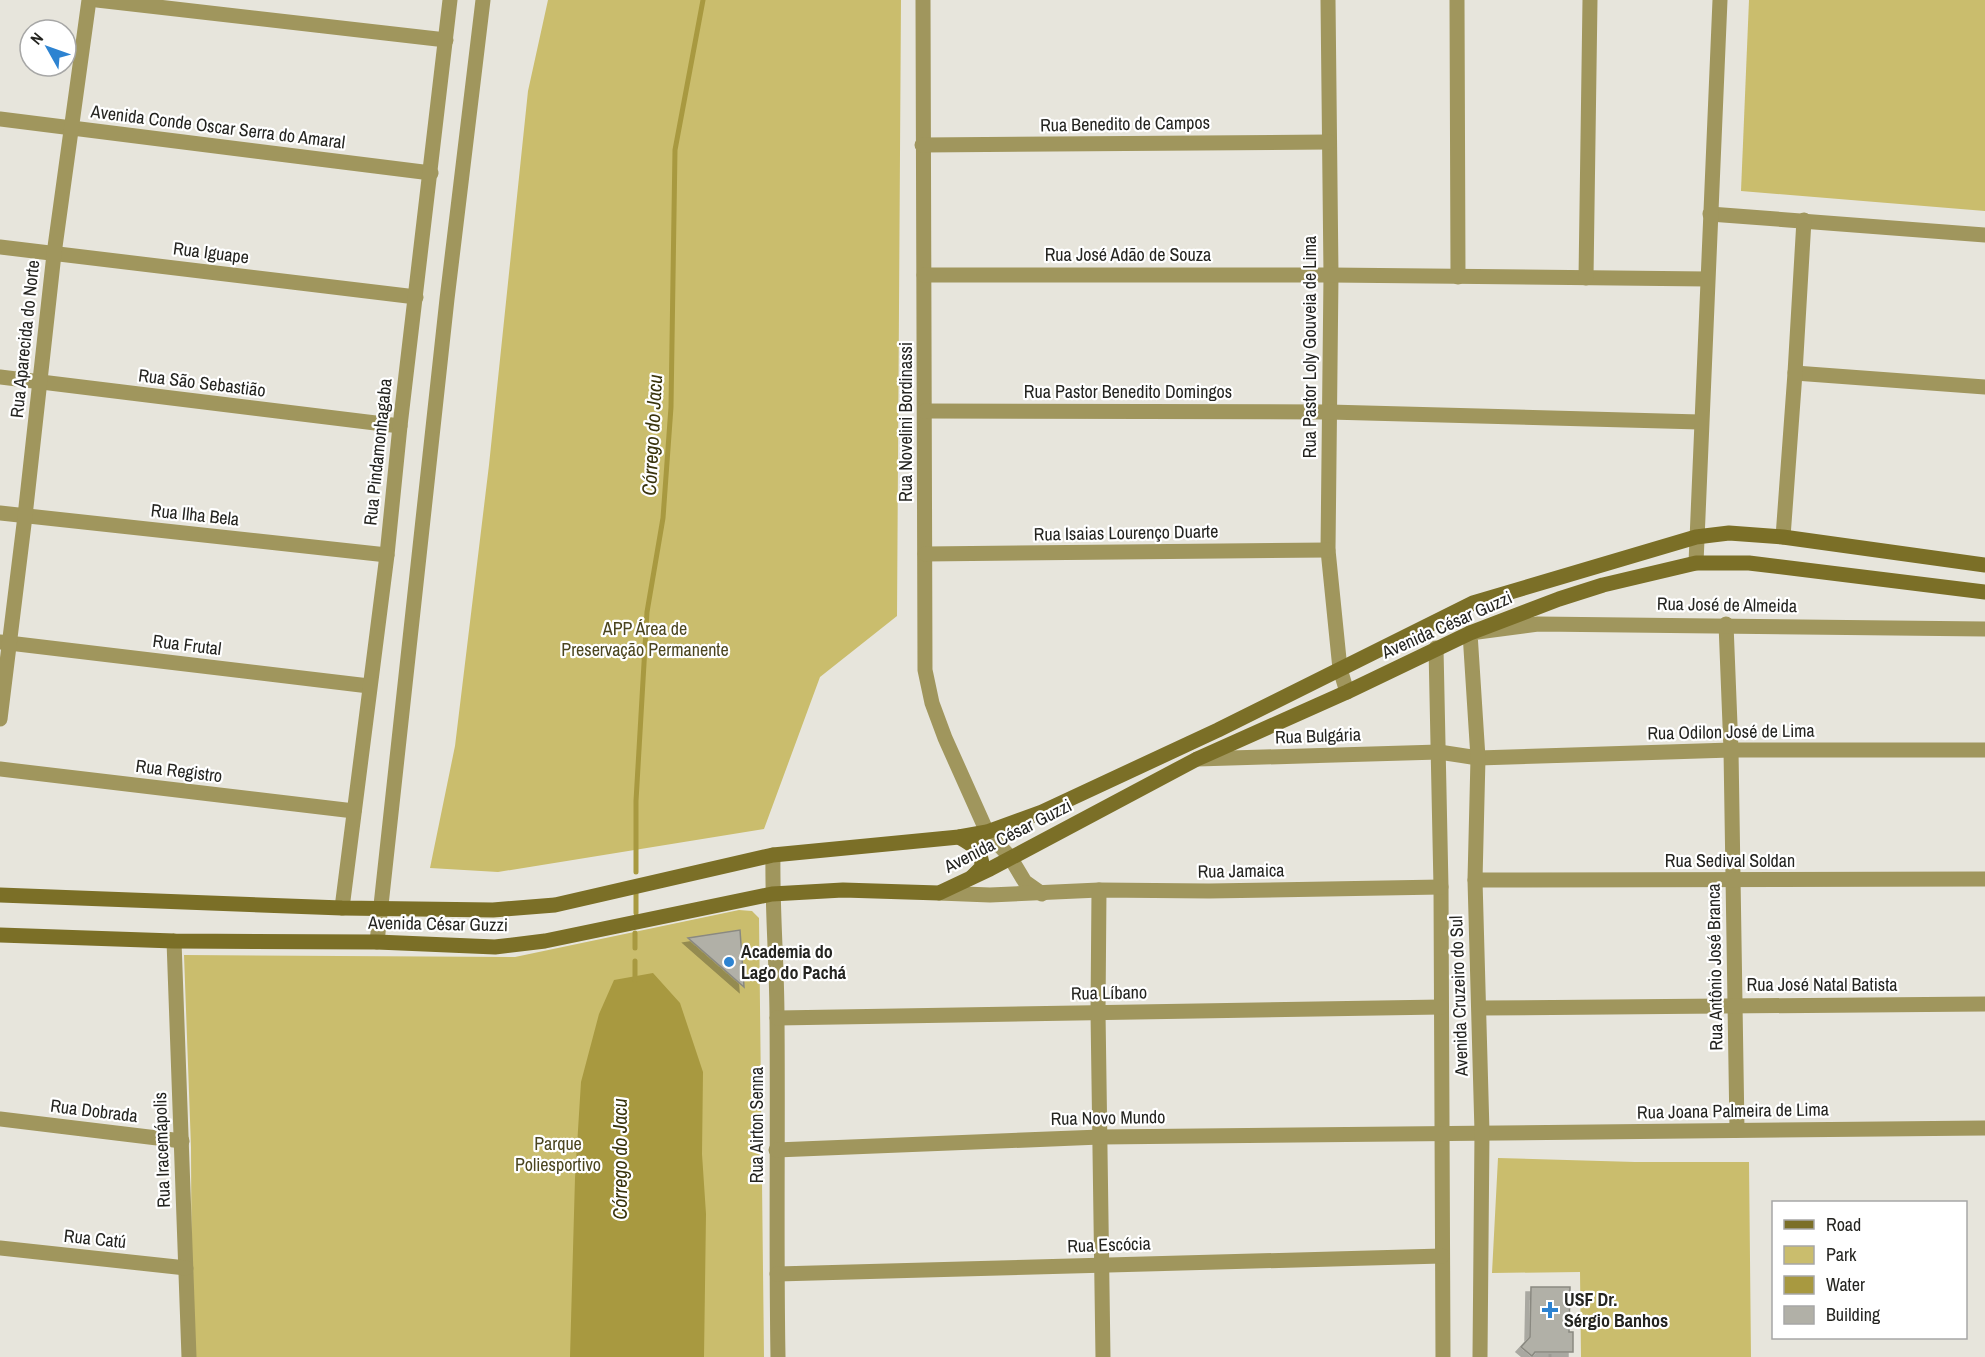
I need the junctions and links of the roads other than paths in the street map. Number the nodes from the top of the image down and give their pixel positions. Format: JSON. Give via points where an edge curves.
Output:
{"nodes":[{"id":1,"x":89,"y":0,"type":"edge"},
{"id":2,"x":97,"y":0,"type":"edge"},
{"id":3,"x":450,"y":0,"type":"edge"},
{"id":4,"x":483,"y":0,"type":"edge"},
{"id":5,"x":923,"y":0,"type":"edge"},
{"id":6,"x":1328,"y":0,"type":"edge"},
{"id":7,"x":1457,"y":0,"type":"edge"},
{"id":8,"x":1590,"y":0,"type":"edge"},
{"id":9,"x":1720,"y":0,"type":"edge"},
{"id":10,"x":447,"y":40,"type":"junction"},
{"id":11,"x":0,"y":119,"type":"edge"},
{"id":12,"x":71,"y":128,"type":"junction"},
{"id":13,"x":1329,"y":142,"type":"junction"},
{"id":14,"x":922,"y":145,"type":"junction"},
{"id":15,"x":431,"y":173,"type":"junction"},
{"id":16,"x":1710,"y":214,"type":"junction"},
{"id":17,"x":1804,"y":220,"type":"junction"},
{"id":18,"x":1985,"y":235,"type":"edge"},
{"id":19,"x":0,"y":247,"type":"edge"},
{"id":20,"x":54,"y":254,"type":"junction"},
{"id":21,"x":924,"y":275,"type":"junction"},
{"id":22,"x":1331,"y":275,"type":"junction"},
{"id":23,"x":1458,"y":277,"type":"junction"},
{"id":24,"x":1586,"y":278,"type":"junction"},
{"id":25,"x":1707,"y":279,"type":"junction"},
{"id":26,"x":417,"y":297,"type":"junction"},
{"id":27,"x":1795,"y":373,"type":"junction"},
{"id":28,"x":0,"y":377,"type":"edge"},
{"id":29,"x":40,"y":383,"type":"junction"},
{"id":30,"x":1985,"y":387,"type":"edge"},
{"id":31,"x":926,"y":411,"type":"junction"},
{"id":32,"x":1329,"y":412,"type":"junction"},
{"id":33,"x":1700,"y":422,"type":"junction"},
{"id":34,"x":400,"y":426,"type":"junction"},
{"id":35,"x":0,"y":513,"type":"edge"},
{"id":36,"x":26,"y":516,"type":"junction"},
{"id":37,"x":1696,"y":537,"type":"junction"},
{"id":38,"x":1783,"y":537,"type":"junction"},
{"id":39,"x":1328,"y":550,"type":"junction"},
{"id":40,"x":925,"y":554,"type":"junction"},
{"id":41,"x":387,"y":555,"type":"junction"},
{"id":42,"x":1696,"y":563,"type":"junction"},
{"id":43,"x":1985,"y":565,"type":"edge"},
{"id":44,"x":1985,"y":592,"type":"edge"},
{"id":45,"x":1726,"y":624,"type":"junction"},
{"id":46,"x":1985,"y":629,"type":"edge"},
{"id":47,"x":1470,"y":633,"type":"junction"},
{"id":48,"x":5,"y":643,"type":"edge"},
{"id":49,"x":1436,"y":648,"type":"junction"},
{"id":50,"x":1340,"y":669,"type":"junction"},
{"id":51,"x":369,"y":686,"type":"junction"},
{"id":52,"x":1347,"y":692,"type":"junction"},
{"id":53,"x":0,"y":719,"type":"edge"},
{"id":54,"x":1731,"y":750,"type":"junction"},
{"id":55,"x":1985,"y":750,"type":"edge"},
{"id":56,"x":1439,"y":752,"type":"junction"},
{"id":57,"x":1478,"y":758,"type":"junction"},
{"id":58,"x":1197,"y":759,"type":"junction"},
{"id":59,"x":0,"y":769,"type":"edge"},
{"id":60,"x":354,"y":812,"type":"junction"},
{"id":61,"x":987,"y":832,"type":"junction"},
{"id":62,"x":959,"y":837,"type":"junction"},
{"id":63,"x":773,"y":855,"type":"junction"},
{"id":64,"x":1010,"y":857,"type":"junction"},
{"id":65,"x":972,"y":877,"type":"junction"},
{"id":66,"x":1985,"y":879,"type":"edge"},
{"id":67,"x":1475,"y":880,"type":"junction"},
{"id":68,"x":1733,"y":880,"type":"junction"},
{"id":69,"x":1442,"y":887,"type":"junction"},
{"id":70,"x":1099,"y":890,"type":"junction"},
{"id":71,"x":939,"y":893,"type":"junction"},
{"id":72,"x":772,"y":894,"type":"junction"},
{"id":73,"x":1042,"y":894,"type":"junction"},
{"id":74,"x":0,"y":895,"type":"edge"},
{"id":75,"x":342,"y":908,"type":"junction"},
{"id":76,"x":380,"y":908,"type":"junction"},
{"id":77,"x":0,"y":935,"type":"edge"},
{"id":78,"x":174,"y":941,"type":"junction"},
{"id":79,"x":377,"y":942,"type":"junction"},
{"id":80,"x":1985,"y":1004,"type":"edge"},
{"id":81,"x":1735,"y":1006,"type":"junction"},
{"id":82,"x":1441,"y":1007,"type":"junction"},
{"id":83,"x":1480,"y":1008,"type":"junction"},
{"id":84,"x":1098,"y":1012,"type":"junction"},
{"id":85,"x":777,"y":1018,"type":"junction"},
{"id":86,"x":0,"y":1119,"type":"edge"},
{"id":87,"x":1985,"y":1128,"type":"edge"},
{"id":88,"x":1737,"y":1130,"type":"junction"},
{"id":89,"x":1482,"y":1132,"type":"junction"},
{"id":90,"x":1442,"y":1133,"type":"junction"},
{"id":91,"x":1100,"y":1137,"type":"junction"},
{"id":92,"x":182,"y":1141,"type":"junction"},
{"id":93,"x":776,"y":1150,"type":"junction"},
{"id":94,"x":0,"y":1248,"type":"edge"},
{"id":95,"x":1442,"y":1256,"type":"junction"},
{"id":96,"x":1102,"y":1264,"type":"junction"},
{"id":97,"x":186,"y":1268,"type":"junction"},
{"id":98,"x":777,"y":1274,"type":"junction"},
{"id":99,"x":189,"y":1357,"type":"edge"},
{"id":100,"x":778,"y":1357,"type":"edge"},
{"id":101,"x":1103,"y":1357,"type":"edge"},
{"id":102,"x":1443,"y":1357,"type":"edge"},
{"id":103,"x":1480,"y":1357,"type":"edge"}],
"edges":[{"from":1,"to":12,"type":"street","name":"Rua Aparecida do Norte"},
{"from":2,"to":10,"type":"street"},
{"from":3,"to":10,"type":"street","name":"Rua Pindamonhagaba"},
{"from":4,"to":76,"type":"street"},
{"from":5,"to":14,"type":"street","name":"Rua Novelini Bordinassi"},
{"from":6,"to":13,"type":"street","name":"Rua Pastor Loly Gouveia de Lima"},
{"from":7,"to":23,"type":"street"},
{"from":8,"to":24,"type":"street"},
{"from":9,"to":16,"type":"street"},
{"from":10,"to":15,"type":"street","name":"Rua Pindamonhagaba"},
{"from":11,"to":12,"type":"street","name":"Avenida Conde Oscar Serra do Amaral"},
{"from":12,"to":15,"type":"street","name":"Avenida Conde Oscar Serra do Amaral"},
{"from":12,"to":20,"type":"street","name":"Rua Aparecida do Norte"},
{"from":13,"to":14,"type":"street","name":"Rua Benedito de Campos"},
{"from":13,"to":22,"type":"street","name":"Rua Pastor Loly Gouveia de Lima"},
{"from":14,"to":21,"type":"street","name":"Rua Novelini Bordinassi"},
{"from":15,"to":26,"type":"street","name":"Rua Pindamonhagaba"},
{"from":16,"to":17,"type":"street"},
{"from":16,"to":25,"type":"street"},
{"from":17,"to":18,"type":"street"},
{"from":17,"to":27,"type":"street"},
{"from":19,"to":20,"type":"street","name":"Rua Iguape"},
{"from":20,"to":26,"type":"street","name":"Rua Iguape"},
{"from":20,"to":29,"type":"street","name":"Rua Aparecida do Norte"},
{"from":21,"to":22,"type":"street","name":"Rua José Adão de Souza"},
{"from":21,"to":31,"type":"street","name":"Rua Novelini Bordinassi"},
{"from":22,"to":23,"type":"street","name":"Rua José Adão de Souza"},
{"from":22,"to":32,"type":"street","name":"Rua Pastor Loly Gouveia de Lima"},
{"from":23,"to":24,"type":"street","name":"Rua José Adão de Souza"},
{"from":24,"to":25,"type":"street","name":"Rua José Adão de Souza"},
{"from":25,"to":33,"type":"street"},
{"from":26,"to":34,"type":"street","name":"Rua Pindamonhagaba"},
{"from":27,"to":30,"type":"street"},
{"from":27,"to":38,"type":"street"},
{"from":28,"to":29,"type":"street","name":"Rua São Sebastião"},
{"from":29,"to":34,"type":"street","name":"Rua São Sebastião"},
{"from":29,"to":36,"type":"street","name":"Rua Aparecida do Norte"},
{"from":31,"to":32,"type":"street","name":"Rua Pastor Benedito Domingos"},
{"from":31,"to":40,"type":"street","name":"Rua Novelini Bordinassi"},
{"from":32,"to":33,"type":"street","name":"Rua Pastor Benedito Domingos"},
{"from":32,"to":39,"type":"street","name":"Rua Pastor Loly Gouveia de Lima"},
{"from":33,"to":37,"type":"street"},
{"from":34,"to":41,"type":"street","name":"Rua Pindamonhagaba"},
{"from":35,"to":36,"type":"street","name":"Rua Ilha Bela"},
{"from":36,"to":41,"type":"street","name":"Rua Ilha Bela"},
{"from":36,"to":48,"type":"street","name":"Rua Aparecida do Norte"},
{"from":37,"to":38,"type":"street","name":"Avenida César Guzzi","via":[[1729,533]]},
{"from":37,"to":42,"type":"street"},
{"from":37,"to":50,"type":"street","name":"Avenida César Guzzi","via":[[1473,603]]},
{"from":38,"to":43,"type":"street","name":"Avenida César Guzzi"},
{"from":39,"to":40,"type":"street","name":"Rua Isaias Lourenço Duarte"},
{"from":39,"to":50,"type":"street","name":"Rua Pastor Loly Gouveia de Lima"},
{"from":40,"to":61,"type":"street","name":"Rua Novelini Bordinassi","via":[[925,670],[945,738]]},
{"from":41,"to":51,"type":"street","name":"Rua Pindamonhagaba"},
{"from":42,"to":44,"type":"street","name":"Avenida César Guzzi","via":[[1759,564]]},
{"from":42,"to":47,"type":"street","name":"Avenida César Guzzi","via":[[1603,585]]},
{"from":45,"to":46,"type":"street","name":"Rua José de Almeida"},
{"from":45,"to":47,"type":"street","name":"Rua José de Almeida","via":[[1538,624]]},
{"from":45,"to":54,"type":"street","name":"Rua Antônio José Branca"},
{"from":47,"to":49,"type":"street","name":"Avenida César Guzzi"},
{"from":47,"to":57,"type":"street","name":"Avenida Cruzeiro do Sul"},
{"from":48,"to":51,"type":"street","name":"Rua Frutal"},
{"from":48,"to":53,"type":"street","name":"Rua Aparecida do Norte"},
{"from":49,"to":52,"type":"street","name":"Avenida César Guzzi"},
{"from":49,"to":56,"type":"street","name":"Avenida Cruzeiro do Sul"},
{"from":50,"to":52,"type":"street","name":"Rua Pastor Loly Gouveia de Lima"},
{"from":50,"to":61,"type":"street","name":"Avenida César Guzzi","via":[[1042,812]]},
{"from":51,"to":60,"type":"street","name":"Rua Pindamonhagaba"},
{"from":52,"to":58,"type":"street","name":"Avenida César Guzzi"},
{"from":54,"to":55,"type":"street","name":"Rua Odilon José de Lima"},
{"from":54,"to":57,"type":"street","name":"Rua Odilon José de Lima"},
{"from":54,"to":68,"type":"street","name":"Rua Antônio José Branca"},
{"from":56,"to":57,"type":"street","name":"Rua Odilon José de Lima"},
{"from":56,"to":58,"type":"street","name":"Rua Bulgária"},
{"from":56,"to":69,"type":"street","name":"Avenida Cruzeiro do Sul"},
{"from":57,"to":67,"type":"street","name":"Avenida Cruzeiro do Sul"},
{"from":58,"to":64,"type":"street","name":"Avenida César Guzzi"},
{"from":59,"to":60,"type":"street","name":"Rua Registro"},
{"from":60,"to":75,"type":"street","name":"Rua Pindamonhagaba"},
{"from":61,"to":62,"type":"street","name":"Avenida César Guzzi"},
{"from":61,"to":64,"type":"street","name":"Rua Novelini Bordinassi"},
{"from":62,"to":63,"type":"street","name":"Avenida César Guzzi"},
{"from":62,"to":65,"type":"street","via":[[973,845],[982,857],[982,867]]},
{"from":63,"to":72,"type":"street","name":"Rua Airton Senna"},
{"from":63,"to":76,"type":"street","name":"Avenida César Guzzi","via":[[555,905],[492,910]]},
{"from":64,"to":65,"type":"street","name":"Avenida César Guzzi"},
{"from":64,"to":73,"type":"street","via":[[1025,882]]},
{"from":65,"to":71,"type":"street","name":"Avenida César Guzzi"},
{"from":66,"to":68,"type":"street","name":"Rua Sedival Soldan"},
{"from":67,"to":68,"type":"street","name":"Rua Sedival Soldan"},
{"from":67,"to":83,"type":"street","name":"Avenida Cruzeiro do Sul"},
{"from":68,"to":81,"type":"street","name":"Rua Antônio José Branca"},
{"from":69,"to":70,"type":"street","name":"Rua Jamaica"},
{"from":69,"to":82,"type":"street","name":"Avenida Cruzeiro do Sul"},
{"from":70,"to":73,"type":"street","name":"Rua Jamaica"},
{"from":70,"to":84,"type":"street"},
{"from":71,"to":72,"type":"street","name":"Avenida César Guzzi","via":[[843,890]]},
{"from":71,"to":73,"type":"street","name":"Rua Jamaica"},
{"from":72,"to":79,"type":"street","name":"Avenida César Guzzi","via":[[545,941],[495,947]]},
{"from":72,"to":85,"type":"street","name":"Rua Airton Senna"},
{"from":74,"to":75,"type":"street","name":"Avenida César Guzzi"},
{"from":75,"to":76,"type":"street","name":"Avenida César Guzzi"},
{"from":76,"to":79,"type":"street"},
{"from":77,"to":78,"type":"street","name":"Avenida César Guzzi"},
{"from":78,"to":79,"type":"street","name":"Avenida César Guzzi"},
{"from":78,"to":92,"type":"street","name":"Rua Iracemápolis"},
{"from":80,"to":81,"type":"street","name":"Rua José Natal Batista"},
{"from":81,"to":83,"type":"street","name":"Rua José Natal Batista"},
{"from":81,"to":88,"type":"street","name":"Rua Antônio José Branca"},
{"from":82,"to":84,"type":"street","name":"Rua Líbano"},
{"from":82,"to":90,"type":"street","name":"Avenida Cruzeiro do Sul"},
{"from":83,"to":89,"type":"street","name":"Avenida Cruzeiro do Sul"},
{"from":84,"to":85,"type":"street","name":"Rua Líbano"},
{"from":84,"to":91,"type":"street"},
{"from":85,"to":93,"type":"street","name":"Rua Airton Senna"},
{"from":86,"to":92,"type":"street","name":"Rua Dobrada"},
{"from":87,"to":88,"type":"street","name":"Rua Joana Palmeira de Lima"},
{"from":88,"to":89,"type":"street","name":"Rua Joana Palmeira de Lima"},
{"from":89,"to":90,"type":"street","name":"Rua Joana Palmeira de Lima"},
{"from":89,"to":103,"type":"street","name":"Avenida Cruzeiro do Sul"},
{"from":90,"to":91,"type":"street","name":"Rua Novo Mundo"},
{"from":90,"to":95,"type":"street","name":"Avenida Cruzeiro do Sul"},
{"from":91,"to":93,"type":"street","name":"Rua Novo Mundo"},
{"from":91,"to":96,"type":"street"},
{"from":92,"to":97,"type":"street","name":"Rua Iracemápolis"},
{"from":93,"to":98,"type":"street","name":"Rua Airton Senna"},
{"from":94,"to":97,"type":"street","name":"Rua Catú"},
{"from":95,"to":96,"type":"street","name":"Rua Escócia"},
{"from":95,"to":102,"type":"street","name":"Avenida Cruzeiro do Sul"},
{"from":96,"to":98,"type":"street","name":"Rua Escócia"},
{"from":96,"to":101,"type":"street"},
{"from":97,"to":99,"type":"street","name":"Rua Iracemápolis"},
{"from":98,"to":100,"type":"street","name":"Rua Airton Senna"}]}
